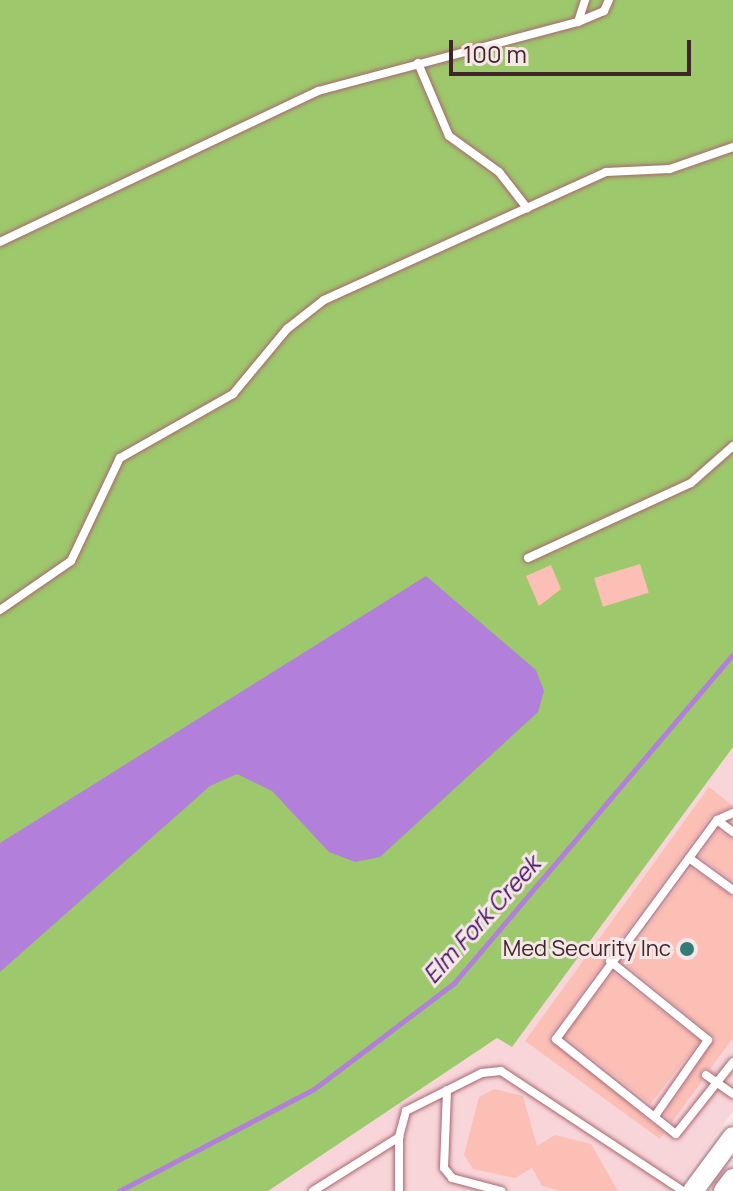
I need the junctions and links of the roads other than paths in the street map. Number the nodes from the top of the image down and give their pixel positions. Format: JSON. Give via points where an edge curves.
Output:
{"nodes":[{"id":1,"x":585,"y":0,"type":"edge"},
{"id":2,"x":609,"y":0,"type":"edge"},
{"id":3,"x":578,"y":22,"type":"junction"},
{"id":4,"x":418,"y":63,"type":"junction"},
{"id":5,"x":733,"y":147,"type":"edge"},
{"id":6,"x":527,"y":208,"type":"junction"},
{"id":7,"x":0,"y":242,"type":"edge"},
{"id":8,"x":733,"y":446,"type":"edge"},
{"id":9,"x":528,"y":558,"type":"dead end"},
{"id":10,"x":0,"y":610,"type":"edge"},
{"id":11,"x":733,"y":813,"type":"edge"},
{"id":12,"x":717,"y":820,"type":"junction"},
{"id":13,"x":733,"y":832,"type":"edge"},
{"id":14,"x":689,"y":858,"type":"junction"},
{"id":15,"x":733,"y":890,"type":"edge"},
{"id":16,"x":610,"y":961,"type":"junction"},
{"id":17,"x":733,"y":1062,"type":"edge"},
{"id":18,"x":706,"y":1075,"type":"dead end"},
{"id":19,"x":720,"y":1085,"type":"junction"},
{"id":20,"x":447,"y":1090,"type":"junction"},
{"id":21,"x":733,"y":1094,"type":"edge"},
{"id":22,"x":655,"y":1116,"type":"junction"},
{"id":23,"x":399,"y":1137,"type":"junction"},
{"id":24,"x":733,"y":1137,"type":"edge"},
{"id":25,"x":733,"y":1179,"type":"edge"},
{"id":26,"x":313,"y":1191,"type":"edge"},
{"id":27,"x":399,"y":1191,"type":"edge"},
{"id":28,"x":501,"y":1191,"type":"edge"},
{"id":29,"x":683,"y":1191,"type":"edge"},
{"id":30,"x":693,"y":1191,"type":"edge"},
{"id":31,"x":724,"y":1191,"type":"edge"}],
"edges":[{"from":1,"to":3,"type":"lane"},
{"from":2,"to":3,"type":"lane","via":[[604,11]]},
{"from":3,"to":4,"type":"lane"},
{"from":4,"to":6,"type":"lane","via":[[449,136],[499,172]]},
{"from":4,"to":7,"type":"lane","via":[[318,91]]},
{"from":5,"to":6,"type":"lane","via":[[670,169],[606,172]]},
{"from":6,"to":10,"type":"lane","via":[[324,300],[287,329],[233,394],[120,458],[71,561]]},
{"from":8,"to":9,"type":"lane","via":[[691,483]]},
{"from":11,"to":12,"type":"lane"},
{"from":12,"to":13,"type":"lane"},
{"from":12,"to":14,"type":"lane"},
{"from":14,"to":15,"type":"lane"},
{"from":14,"to":16,"type":"lane"},
{"from":16,"to":22,"type":"lane","via":[[708,1040]]},
{"from":16,"to":22,"type":"lane","via":[[556,1039]]},
{"from":17,"to":19,"type":"lane"},
{"from":18,"to":19,"type":"lane"},
{"from":19,"to":21,"type":"lane"},
{"from":19,"to":22,"type":"lane","via":[[676,1134]]},
{"from":20,"to":23,"type":"lane","via":[[406,1111]]},
{"from":20,"to":28,"type":"lane","via":[[444,1168],[452,1178]]},
{"from":20,"to":29,"type":"lane","via":[[482,1073],[520,1077]]},
{"from":23,"to":26,"type":"lane"},
{"from":23,"to":27,"type":"lane"},
{"from":24,"to":30,"type":"street"},
{"from":25,"to":31,"type":"street"}]}
